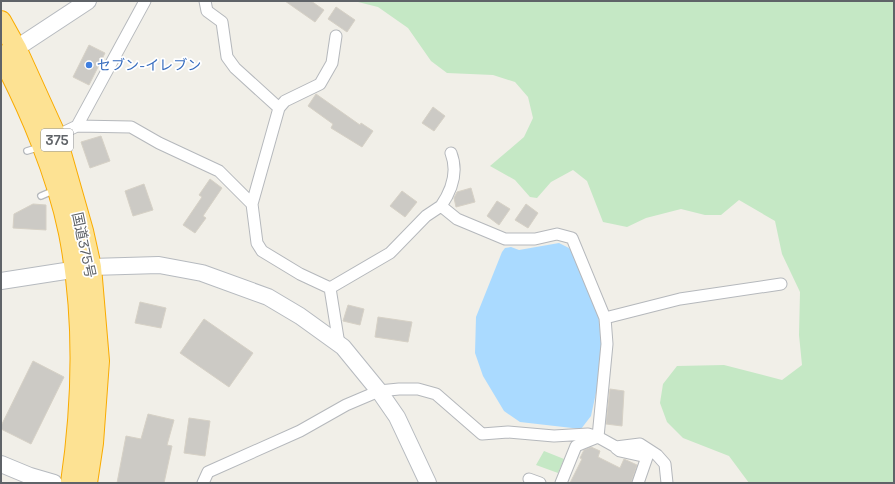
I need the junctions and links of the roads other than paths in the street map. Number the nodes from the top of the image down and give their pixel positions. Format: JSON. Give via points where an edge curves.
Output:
{"nodes":[{"id":1,"x":88,"y":1,"type":"edge"},
{"id":2,"x":145,"y":1,"type":"edge"},
{"id":3,"x":205,"y":1,"type":"edge"},
{"id":4,"x":1,"y":21,"type":"edge"},
{"id":5,"x":336,"y":36,"type":"dead end"},
{"id":6,"x":5,"y":54,"type":"edge"},
{"id":7,"x":279,"y":108,"type":"junction"},
{"id":8,"x":77,"y":126,"type":"junction"},
{"id":9,"x":42,"y":144,"type":"junction"},
{"id":10,"x":451,"y":153,"type":"dead end"},
{"id":11,"x":252,"y":204,"type":"junction"},
{"id":12,"x":441,"y":206,"type":"junction"},
{"id":13,"x":83,"y":268,"type":"junction"},
{"id":14,"x":1,"y":281,"type":"edge"},
{"id":15,"x":781,"y":284,"type":"dead end"},
{"id":16,"x":330,"y":288,"type":"junction"},
{"id":17,"x":605,"y":318,"type":"junction"},
{"id":18,"x":337,"y":343,"type":"junction"},
{"id":19,"x":379,"y":391,"type":"junction"},
{"id":20,"x":598,"y":437,"type":"junction"},
{"id":21,"x":616,"y":448,"type":"junction"},
{"id":22,"x":1,"y":464,"type":"edge"},
{"id":23,"x":528,"y":479,"type":"dead end"},
{"id":24,"x":54,"y":483,"type":"edge"},
{"id":25,"x":71,"y":483,"type":"edge"},
{"id":26,"x":87,"y":483,"type":"edge"},
{"id":27,"x":203,"y":483,"type":"edge"},
{"id":28,"x":428,"y":483,"type":"edge"},
{"id":29,"x":540,"y":483,"type":"edge"},
{"id":30,"x":561,"y":483,"type":"edge"},
{"id":31,"x":638,"y":483,"type":"edge"},
{"id":32,"x":667,"y":483,"type":"edge"}],
"edges":[{"from":1,"to":6,"type":"street"},
{"from":2,"to":8,"type":"street"},
{"from":3,"to":7,"type":"street","via":[[208,11],[222,22],[227,57],[235,68]]},
{"from":4,"to":6,"type":"highway","name":"国道375号","number":"375"},
{"from":5,"to":7,"type":"street","via":[[332,63],[320,84],[285,101]]},
{"from":6,"to":9,"type":"highway","name":"国道375号","number":"375"},
{"from":7,"to":11,"type":"street"},
{"from":8,"to":9,"type":"street"},
{"from":8,"to":11,"type":"street","via":[[131,127],[220,171]]},
{"from":9,"to":13,"type":"highway","name":"国道375号","number":"375","via":[[50,193]]},
{"from":9,"to":13,"type":"highway","name":"国道375号","number":"375","via":[[83,231]]},
{"from":10,"to":12,"type":"street","via":[[454,178]]},
{"from":11,"to":16,"type":"street","via":[[257,243],[262,251],[300,274]]},
{"from":12,"to":16,"type":"street","via":[[426,216],[390,253]]},
{"from":12,"to":17,"type":"street","via":[[457,219],[505,239],[535,239],[557,234],[572,238]]},
{"from":13,"to":14,"type":"street"},
{"from":13,"to":18,"type":"street","via":[[159,265],[202,273],[268,297]]},
{"from":13,"to":25,"type":"highway","name":"国道375号","number":"375","via":[[77,442]]},
{"from":13,"to":26,"type":"highway","name":"国道375号","number":"375","via":[[98,361],[93,443]]},
{"from":15,"to":17,"type":"street","via":[[680,299]]},
{"from":16,"to":18,"type":"street"},
{"from":17,"to":20,"type":"street","via":[[607,344]]},
{"from":18,"to":19,"type":"street"},
{"from":19,"to":20,"type":"street","via":[[400,388],[436,394],[482,434],[588,434]]},
{"from":19,"to":27,"type":"street","via":[[346,405],[300,431],[208,472]]},
{"from":19,"to":28,"type":"street","via":[[397,418]]},
{"from":20,"to":21,"type":"street"},
{"from":20,"to":30,"type":"street","via":[[576,446]]},
{"from":21,"to":31,"type":"street","via":[[647,457]]},
{"from":21,"to":32,"type":"street","via":[[640,444],[657,455],[665,464]]},
{"from":22,"to":24,"type":"street"},
{"from":23,"to":29,"type":"street"}]}
